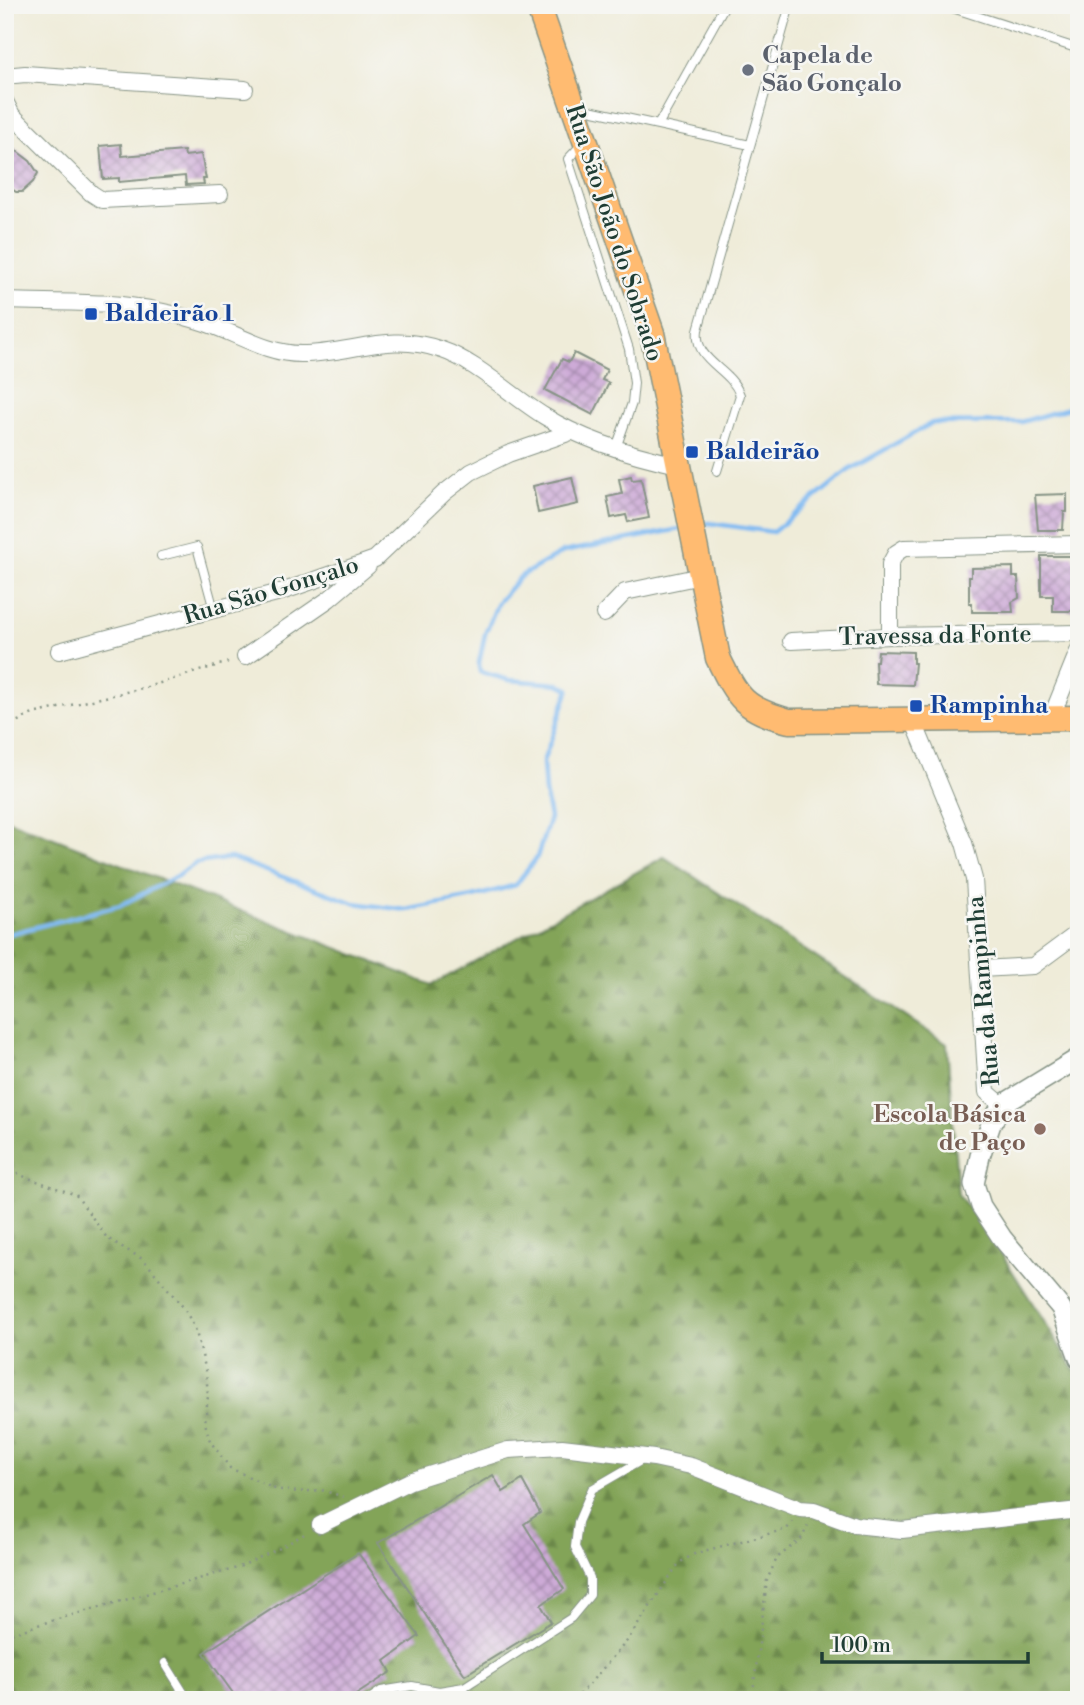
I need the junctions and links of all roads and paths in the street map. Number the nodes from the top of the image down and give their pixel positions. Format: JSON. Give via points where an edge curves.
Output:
{"nodes":[{"id":1,"x":538,"y":5,"type":"edge"},
{"id":2,"x":725,"y":5,"type":"edge"},
{"id":3,"x":790,"y":5,"type":"edge"},
{"id":4,"x":943,"y":5,"type":"edge"},
{"id":5,"x":1079,"y":49,"type":"edge"},
{"id":6,"x":5,"y":76,"type":"edge"},
{"id":7,"x":245,"y":89,"type":"dead end"},
{"id":8,"x":5,"y":101,"type":"edge"},
{"id":9,"x":574,"y":107,"type":"junction"},
{"id":10,"x":657,"y":125,"type":"junction"},
{"id":11,"x":586,"y":141,"type":"junction"},
{"id":12,"x":750,"y":145,"type":"junction"},
{"id":13,"x":219,"y":194,"type":"dead end"},
{"id":14,"x":5,"y":301,"type":"edge"},
{"id":15,"x":571,"y":432,"type":"junction"},
{"id":16,"x":616,"y":447,"type":"junction"},
{"id":17,"x":678,"y":465,"type":"junction"},
{"id":18,"x":717,"y":471,"type":"dead end"},
{"id":19,"x":1079,"y":544,"type":"edge"},
{"id":20,"x":161,"y":556,"type":"dead end"},
{"id":21,"x":375,"y":559,"type":"junction"},
{"id":22,"x":701,"y":576,"type":"junction"},
{"id":23,"x":214,"y":610,"type":"junction"},
{"id":24,"x":604,"y":614,"type":"dead end"},
{"id":25,"x":1079,"y":634,"type":"edge"},
{"id":26,"x":890,"y":636,"type":"junction"},
{"id":27,"x":791,"y":640,"type":"dead end"},
{"id":28,"x":1079,"y":649,"type":"edge"},
{"id":29,"x":59,"y":652,"type":"dead end"},
{"id":30,"x":245,"y":657,"type":"joint"},
{"id":31,"x":1065,"y":687,"type":"junction"},
{"id":32,"x":1068,"y":718,"type":"edge"},
{"id":33,"x":913,"y":720,"type":"junction"},
{"id":34,"x":5,"y":727,"type":"edge"},
{"id":35,"x":1079,"y":932,"type":"edge"},
{"id":36,"x":981,"y":969,"type":"junction"},
{"id":37,"x":1079,"y":1058,"type":"edge"},
{"id":38,"x":1002,"y":1105,"type":"junction"},
{"id":39,"x":5,"y":1166,"type":"edge"},
{"id":40,"x":1079,"y":1358,"type":"edge"},
{"id":41,"x":647,"y":1458,"type":"junction"},
{"id":42,"x":360,"y":1506,"type":"junction"},
{"id":43,"x":807,"y":1510,"type":"junction"},
{"id":44,"x":1079,"y":1510,"type":"edge"},
{"id":45,"x":320,"y":1525,"type":"joint"},
{"id":46,"x":5,"y":1636,"type":"edge"},
{"id":47,"x":165,"y":1663,"type":"dead end"},
{"id":48,"x":181,"y":1689,"type":"junction"},
{"id":49,"x":177,"y":1700,"type":"edge"},
{"id":50,"x":188,"y":1700,"type":"edge"},
{"id":51,"x":368,"y":1700,"type":"edge"},
{"id":52,"x":575,"y":1700,"type":"edge"},
{"id":53,"x":752,"y":1700,"type":"edge"}],
"edges":[{"from":1,"to":9,"type":"main road","name":"Rua São João do Sobrado"},
{"from":2,"to":10,"type":"lane"},
{"from":3,"to":12,"type":"lane"},
{"from":4,"to":5,"type":"lane"},
{"from":6,"to":7,"type":"street"},
{"from":8,"to":13,"type":"street","via":[[12,115],[102,200]]},
{"from":9,"to":10,"type":"lane"},
{"from":9,"to":11,"type":"main road","name":"Rua São João do Sobrado"},
{"from":10,"to":12,"type":"lane"},
{"from":11,"to":16,"type":"lane","via":[[568,159],[629,349],[634,383]]},
{"from":11,"to":17,"type":"main road","name":"Rua São João do Sobrado","via":[[652,333]]},
{"from":12,"to":18,"type":"lane","via":[[696,342],[736,384],[740,395]]},
{"from":14,"to":15,"type":"street","via":[[155,310],[301,354],[396,341],[426,344],[462,360]]},
{"from":15,"to":16,"type":"street"},
{"from":15,"to":21,"type":"street","name":"Rua São Gonçalo","via":[[471,472]]},
{"from":16,"to":17,"type":"street"},
{"from":17,"to":22,"type":"main road","name":"Rua São João do Sobrado"},
{"from":19,"to":26,"type":"street","via":[[904,548],[890,564]]},
{"from":20,"to":23,"type":"lane","via":[[197,547]]},
{"from":21,"to":23,"type":"street","name":"Rua São Gonçalo","via":[[284,592]]},
{"from":21,"to":30,"type":"street","via":[[329,599]]},
{"from":22,"to":24,"type":"street","via":[[625,592]]},
{"from":22,"to":33,"type":"main road","name":"Rua São João do Sobrado","via":[[718,658],[730,683],[759,713],[789,721]]},
{"from":23,"to":29,"type":"street","name":"Rua São Gonçalo"},
{"from":25,"to":26,"type":"street","name":"Travessa da Fonte"},
{"from":26,"to":27,"type":"street","name":"Travessa da Fonte"},
{"from":28,"to":31,"type":"street"},
{"from":30,"to":34,"type":"path","via":[[147,687],[33,714]]},
{"from":31,"to":32,"type":"street"},
{"from":31,"to":32,"type":"street"},
{"from":32,"to":33,"type":"main road","name":"Rua São João do Sobrado"},
{"from":33,"to":36,"type":"street","name":"Rua da Rampinha","via":[[964,843],[974,879]]},
{"from":35,"to":36,"type":"street","via":[[1033,967]]},
{"from":36,"to":38,"type":"street","name":"Rua da Rampinha","via":[[988,1093]]},
{"from":37,"to":38,"type":"street"},
{"from":38,"to":40,"type":"street","name":"Rua da Rampinha","via":[[983,1146],[974,1184],[981,1206],[1002,1238],[1061,1308]]},
{"from":39,"to":42,"type":"path","via":[[76,1195],[107,1238],[144,1260],[183,1307],[195,1328],[206,1371],[205,1423],[230,1468],[275,1489],[321,1490]]},
{"from":41,"to":42,"type":"street","via":[[562,1447],[508,1450],[410,1482]]},
{"from":41,"to":43,"type":"street","via":[[691,1466]]},
{"from":41,"to":51,"type":"lane","via":[[593,1489],[578,1522],[575,1547],[590,1578],[590,1595],[571,1618],[464,1687],[439,1691],[412,1686],[381,1691]]},
{"from":42,"to":45,"type":"street"},
{"from":43,"to":44,"type":"street","via":[[855,1525],[902,1530]]},
{"from":43,"to":52,"type":"path","via":[[787,1529],[696,1553],[679,1563],[627,1641]]},
{"from":43,"to":53,"type":"path","via":[[802,1538],[777,1558],[767,1580]]},
{"from":45,"to":46,"type":"path","via":[[237,1568]]},
{"from":47,"to":48,"type":"lane"},
{"from":48,"to":49,"type":"lane"},
{"from":48,"to":50,"type":"lane"}]}
